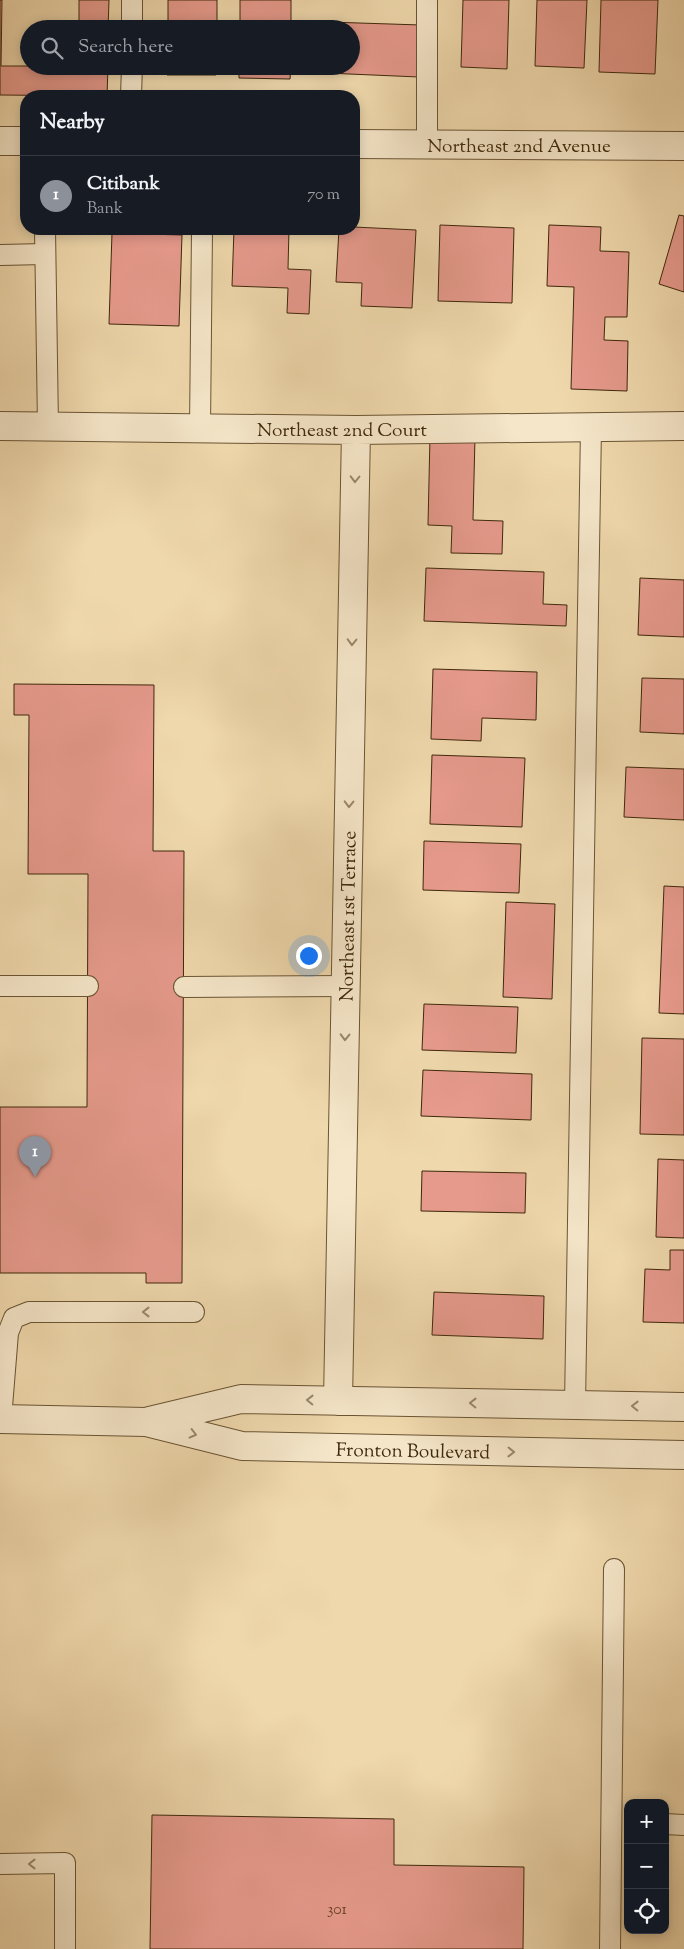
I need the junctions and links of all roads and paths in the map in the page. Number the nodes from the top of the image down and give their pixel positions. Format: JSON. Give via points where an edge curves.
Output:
{"nodes":[{"id":1,"x":132,"y":0,"type":"edge"},
{"id":2,"x":427,"y":0,"type":"edge"},
{"id":3,"x":132,"y":20,"type":"edge"},
{"id":4,"x":132,"y":75,"type":"edge"},
{"id":5,"x":131,"y":90,"type":"edge"},
{"id":6,"x":0,"y":141,"type":"edge"},
{"id":7,"x":20,"y":141,"type":"edge"},
{"id":8,"x":360,"y":144,"type":"edge"},
{"id":9,"x":427,"y":144,"type":"junction"},
{"id":10,"x":684,"y":146,"type":"edge"},
{"id":11,"x":45,"y":235,"type":"edge"},
{"id":12,"x":202,"y":235,"type":"edge"},
{"id":13,"x":45,"y":254,"type":"junction"},
{"id":14,"x":0,"y":256,"type":"edge"},
{"id":15,"x":0,"y":426,"type":"edge"},
{"id":16,"x":684,"y":426,"type":"edge"},
{"id":17,"x":48,"y":427,"type":"junction"},
{"id":18,"x":591,"y":427,"type":"junction"},
{"id":19,"x":200,"y":429,"type":"junction"},
{"id":20,"x":356,"y":430,"type":"junction"},
{"id":21,"x":0,"y":986,"type":"edge"},
{"id":22,"x":88,"y":986,"type":"dead end"},
{"id":23,"x":346,"y":986,"type":"junction"},
{"id":24,"x":184,"y":987,"type":"dead end"},
{"id":25,"x":194,"y":1312,"type":"dead end"},
{"id":26,"x":338,"y":1401,"type":"junction"},
{"id":27,"x":575,"y":1405,"type":"junction"},
{"id":28,"x":684,"y":1407,"type":"edge"},
{"id":29,"x":1,"y":1419,"type":"edge"},
{"id":30,"x":146,"y":1422,"type":"junction"},
{"id":31,"x":684,"y":1454,"type":"edge"},
{"id":32,"x":614,"y":1569,"type":"dead end"},
{"id":33,"x":619,"y":1822,"type":"edge"},
{"id":34,"x":669,"y":1824,"type":"edge"},
{"id":35,"x":684,"y":1824,"type":"edge"},
{"id":36,"x":0,"y":1864,"type":"edge"},
{"id":37,"x":65,"y":1949,"type":"edge"},
{"id":38,"x":610,"y":1949,"type":"edge"}],
"edges":[{"from":1,"to":3,"type":"lane"},
{"from":2,"to":9,"type":"lane"},
{"from":4,"to":5,"type":"lane"},
{"from":6,"to":7,"type":"street"},
{"from":8,"to":9,"type":"street","name":"Northeast 2nd Avenue"},
{"from":9,"to":10,"type":"street","name":"Northeast 2nd Avenue"},
{"from":11,"to":13,"type":"lane"},
{"from":12,"to":19,"type":"lane"},
{"from":13,"to":14,"type":"lane"},
{"from":13,"to":17,"type":"lane"},
{"from":15,"to":17,"type":"street","name":"Northeast 2nd Court"},
{"from":16,"to":18,"type":"street","name":"Northeast 2nd Court"},
{"from":17,"to":19,"type":"street","name":"Northeast 2nd Court"},
{"from":18,"to":20,"type":"street","name":"Northeast 2nd Court"},
{"from":18,"to":27,"type":"lane"},
{"from":19,"to":20,"type":"street","name":"Northeast 2nd Court"},
{"from":20,"to":23,"type":"street","name":"Northeast 1st Terrace","one_way":true},
{"from":21,"to":22,"type":"lane"},
{"from":23,"to":24,"type":"lane"},
{"from":23,"to":26,"type":"street","name":"Northeast 1st Terrace","one_way":true},
{"from":25,"to":29,"type":"lane","one_way":true,"via":[[29,1312],[14,1318],[8,1333]]},
{"from":27,"to":26,"type":"street","name":"Fronton Boulevard","one_way":true},
{"from":26,"to":30,"type":"street","name":"Fronton Boulevard","one_way":true,"via":[[241,1399]]},
{"from":28,"to":27,"type":"street","name":"Fronton Boulevard","one_way":true},
{"from":29,"to":30,"type":"street","name":"Fronton Boulevard"},
{"from":30,"to":31,"type":"street","name":"Fronton Boulevard","one_way":true,"via":[[242,1446]]},
{"from":32,"to":33,"type":"lane"},
{"from":33,"to":38,"type":"lane"},
{"from":34,"to":35,"type":"lane"},
{"from":37,"to":36,"type":"lane","one_way":true,"via":[[65,1863]]}]}
